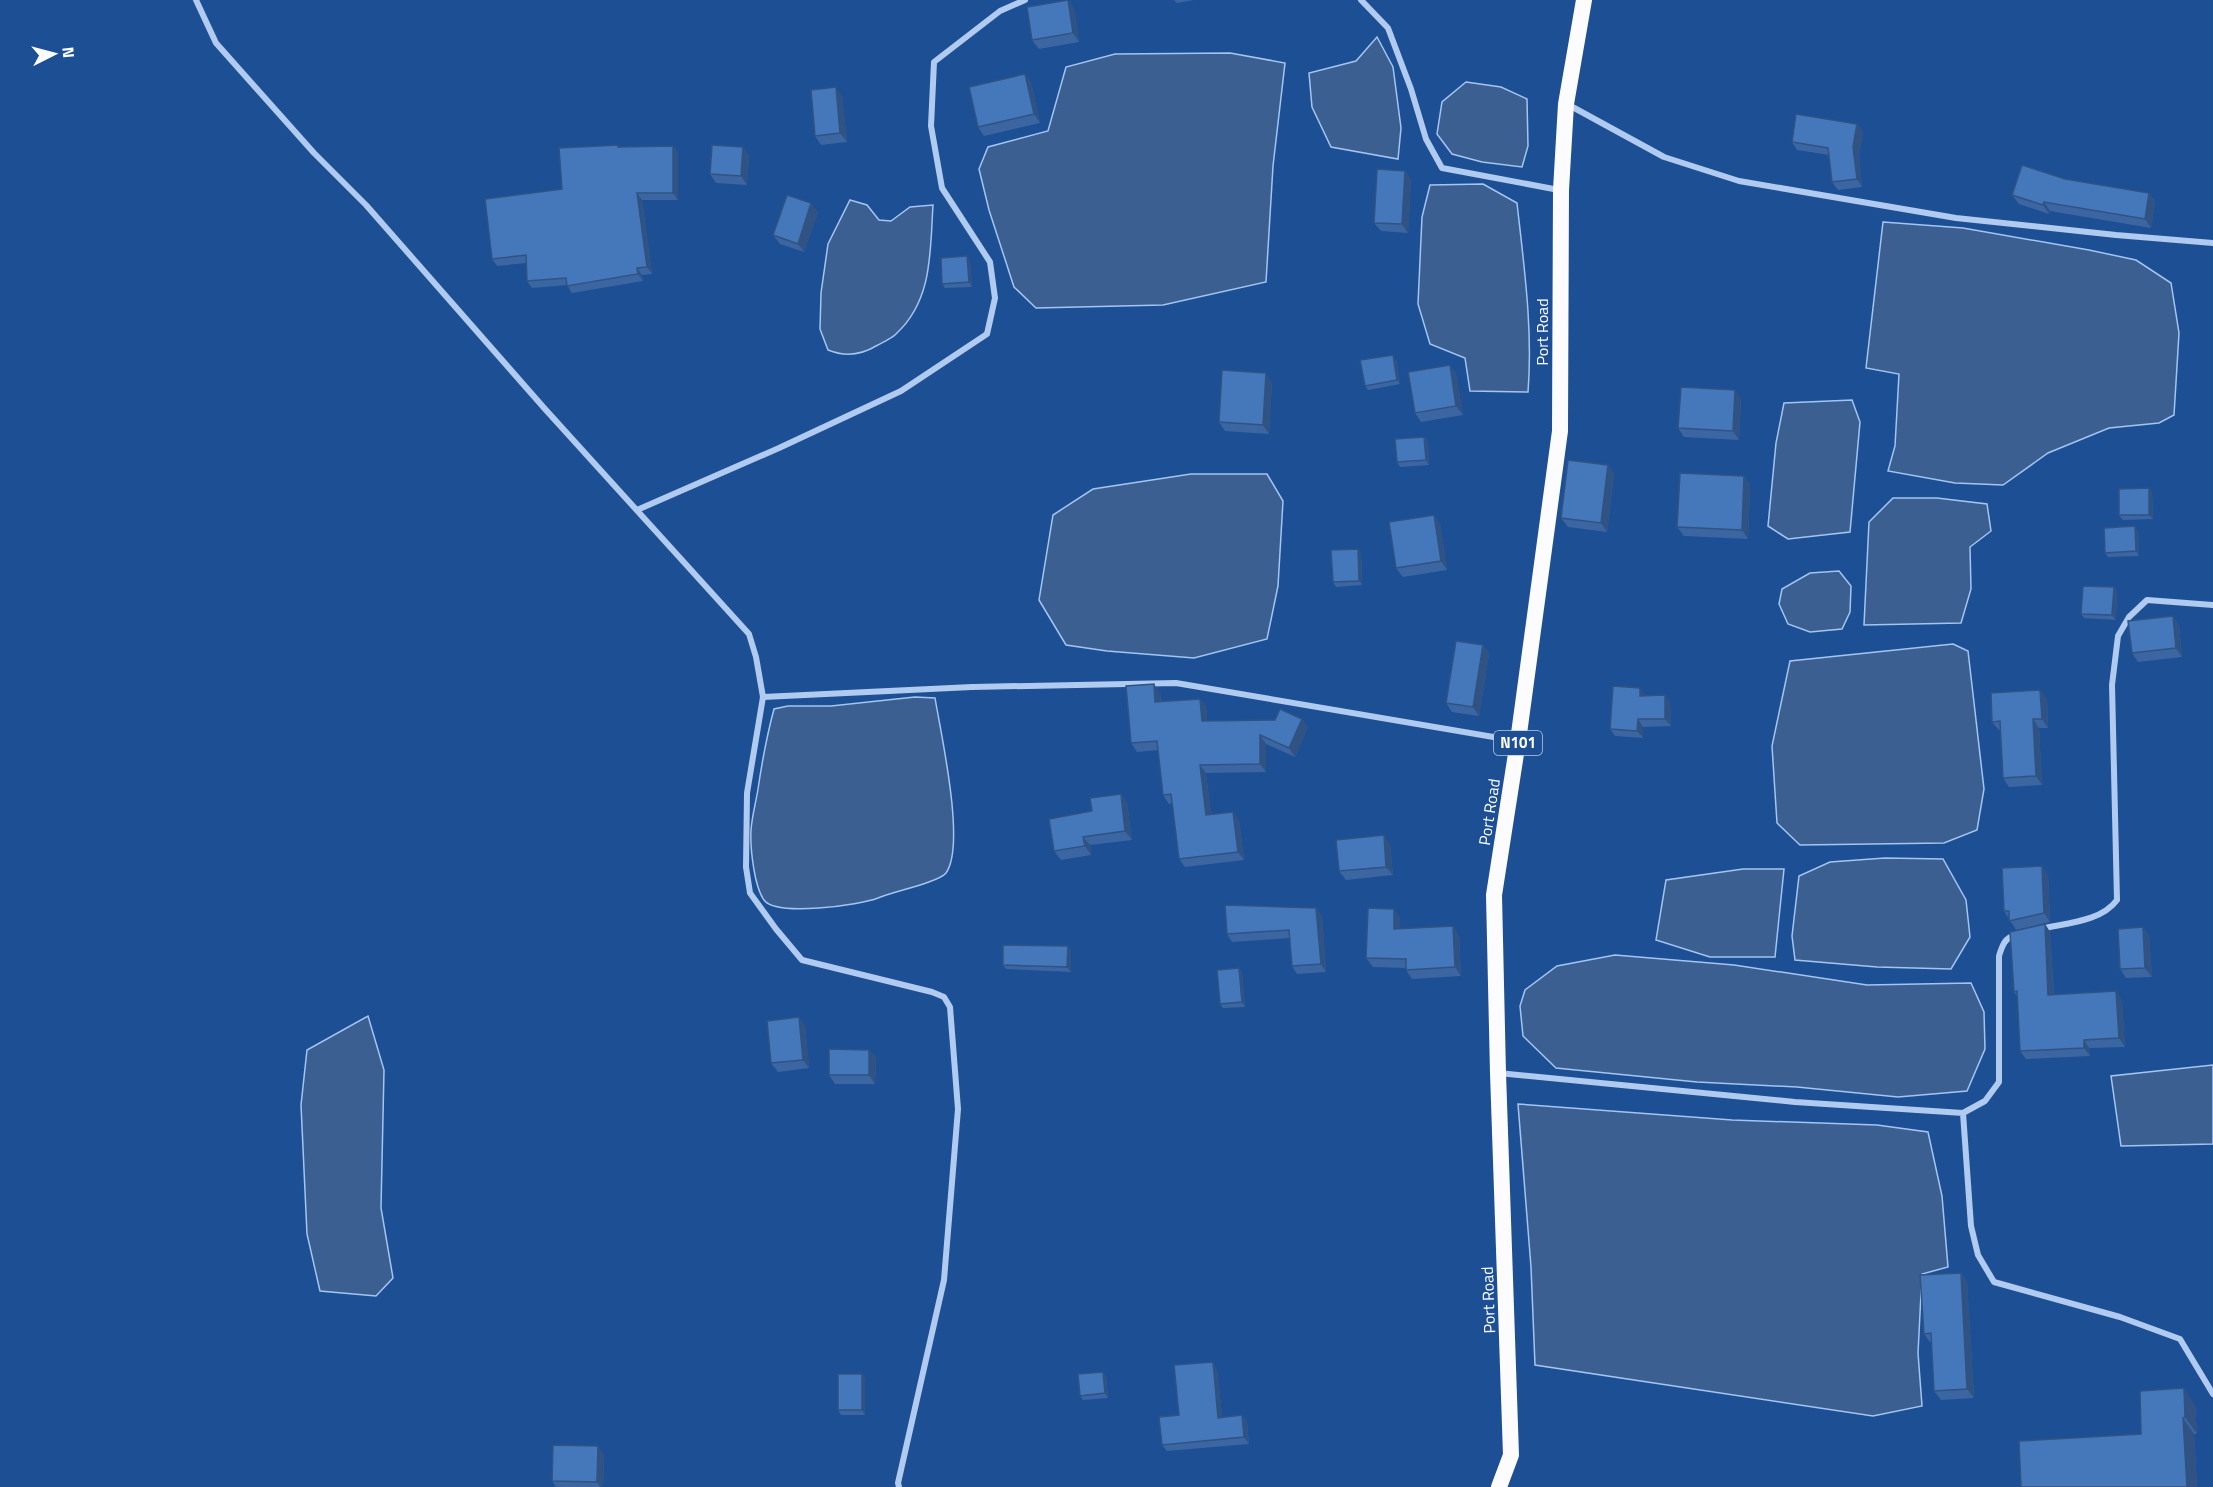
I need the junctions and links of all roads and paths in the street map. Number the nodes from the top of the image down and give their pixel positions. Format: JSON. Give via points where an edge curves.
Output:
{"nodes":[{"id":1,"x":196,"y":0,"type":"edge"},
{"id":2,"x":1025,"y":0,"type":"edge"},
{"id":3,"x":1361,"y":0,"type":"edge"},
{"id":4,"x":1584,"y":0,"type":"edge"},
{"id":5,"x":1566,"y":104,"type":"junction"},
{"id":6,"x":1560,"y":190,"type":"junction"},
{"id":7,"x":2213,"y":243,"type":"edge"},
{"id":8,"x":637,"y":510,"type":"junction"},
{"id":9,"x":2213,"y":605,"type":"edge"},
{"id":10,"x":763,"y":697,"type":"junction"},
{"id":11,"x":1518,"y":741,"type":"junction"},
{"id":12,"x":2033,"y":931,"type":"edge"},
{"id":13,"x":2022,"y":933,"type":"edge"},
{"id":14,"x":1498,"y":1073,"type":"junction"},
{"id":15,"x":1963,"y":1113,"type":"junction"},
{"id":16,"x":2213,"y":1394,"type":"edge"},
{"id":17,"x":899,"y":1487,"type":"edge"},
{"id":18,"x":1499,"y":1487,"type":"edge"}],
"edges":[{"from":1,"to":8,"type":"street","via":[[216,44],[366,205]]},
{"from":2,"to":8,"type":"street","via":[[1000,11],[934,62],[931,126],[942,188],[990,262],[995,298],[987,334],[901,391]]},
{"from":3,"to":6,"type":"street","via":[[1388,28],[1426,139],[1442,168]]},
{"from":4,"to":5,"type":"highway","name":"Port Road","number":"N101"},
{"from":5,"to":6,"type":"highway","name":"Port Road","number":"N101"},
{"from":5,"to":7,"type":"street","via":[[1665,157],[1739,181],[1956,218]]},
{"from":6,"to":11,"type":"highway","name":"Port Road","number":"N101","via":[[1560,431]]},
{"from":8,"to":10,"type":"street","via":[[748,634]]},
{"from":9,"to":12,"type":"street","via":[[2147,600],[2129,617],[2118,636],[2112,686],[2117,900],[2110,910],[2097,916]]},
{"from":10,"to":11,"type":"street","via":[[1176,682]]},
{"from":10,"to":17,"type":"street","via":[[747,793],[746,867],[750,892],[802,960],[932,992],[944,997],[950,1007],[958,1109],[944,1280]]},
{"from":11,"to":14,"type":"highway","name":"Port Road","number":"N101","via":[[1494,895]]},
{"from":13,"to":15,"type":"street","via":[[2004,943],[1999,956],[1999,1082],[1985,1101]]},
{"from":14,"to":15,"type":"street","via":[[1795,1102]]},
{"from":14,"to":18,"type":"highway","name":"Port Road","number":"N101","via":[[1511,1455]]},
{"from":15,"to":16,"type":"street","via":[[1971,1226],[1978,1255],[1994,1282],[2120,1317],[2180,1339]]}]}
